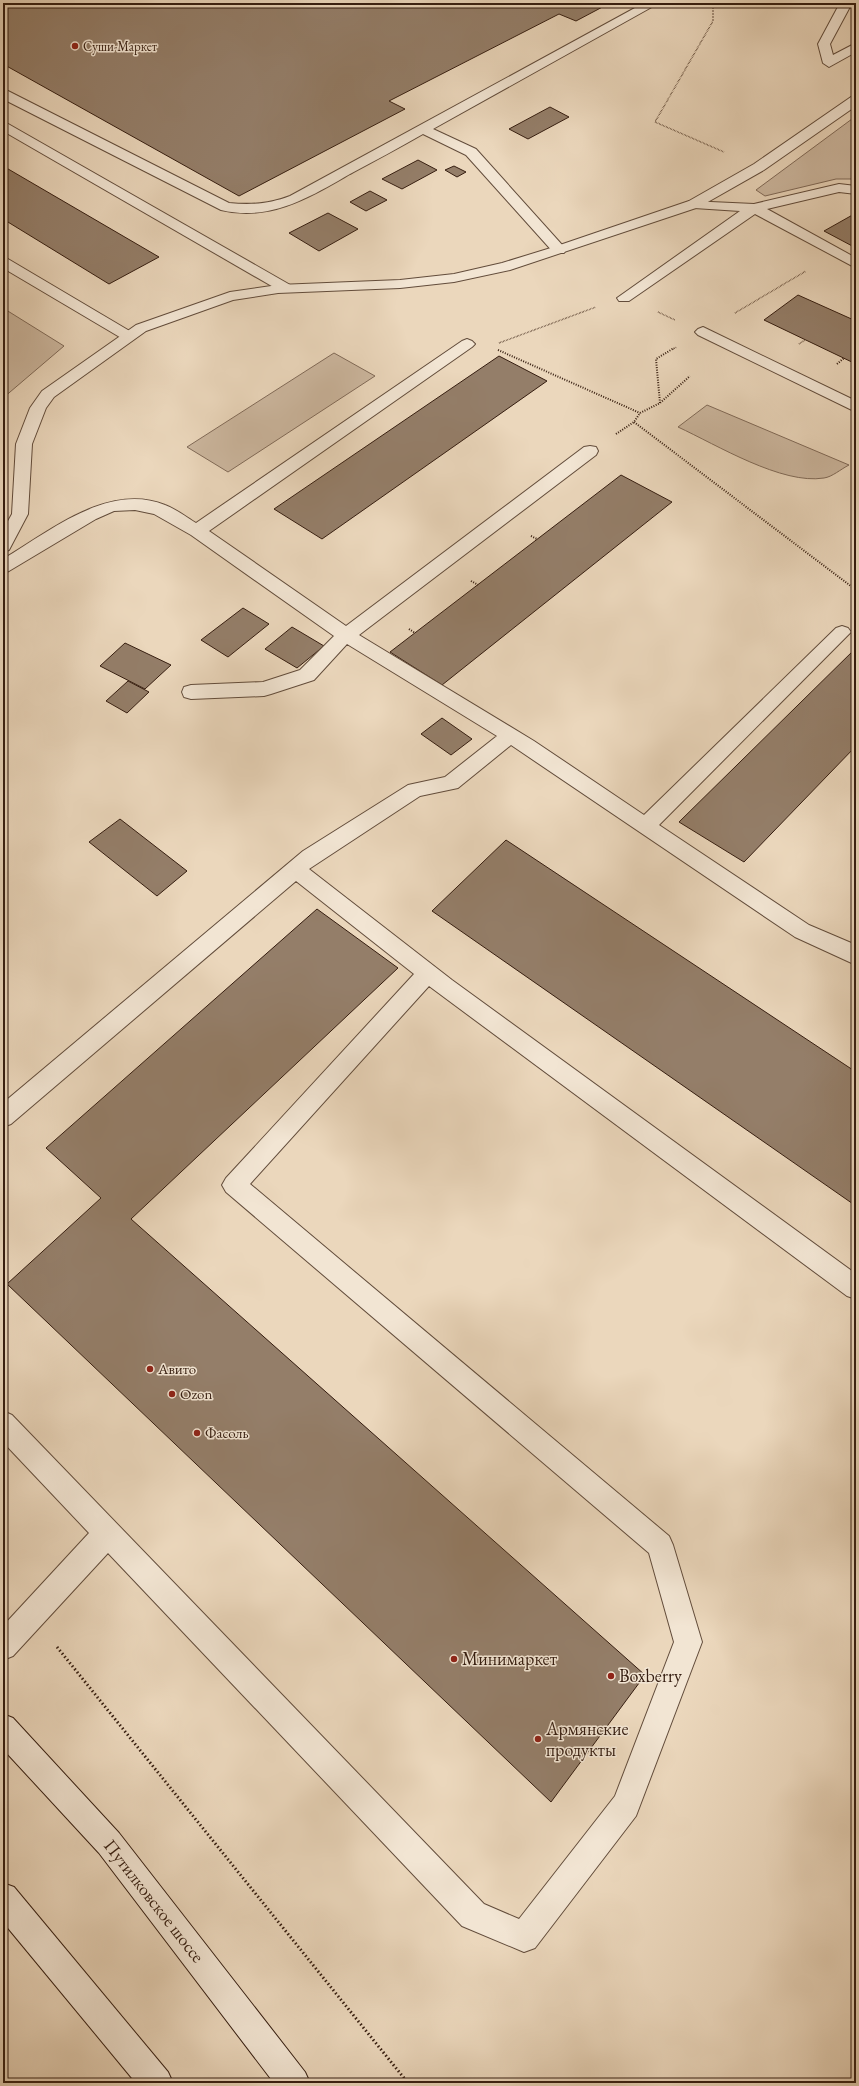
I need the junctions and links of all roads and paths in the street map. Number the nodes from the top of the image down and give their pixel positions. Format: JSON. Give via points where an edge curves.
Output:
{"nodes":[{"id":1,"x":653,"y":3,"type":"edge"},
{"id":2,"x":709,"y":3,"type":"edge"},
{"id":3,"x":846,"y":3,"type":"edge"},
{"id":4,"x":856,"y":48,"type":"edge"},
{"id":5,"x":3,"y":94,"type":"edge"},
{"id":6,"x":856,"y":100,"type":"edge"},
{"id":7,"x":3,"y":126,"type":"edge"},
{"id":8,"x":422,"y":129,"type":"junction"},
{"id":9,"x":759,"y":167,"type":"junction"},
{"id":10,"x":856,"y":190,"type":"edge"},
{"id":11,"x":694,"y":204,"type":"junction"},
{"id":12,"x":754,"y":208,"type":"junction"},
{"id":13,"x":559,"y":250,"type":"junction"},
{"id":14,"x":3,"y":262,"type":"edge"},
{"id":15,"x":856,"y":264,"type":"edge"},
{"id":16,"x":287,"y":289,"type":"junction"},
{"id":17,"x":624,"y":298,"type":"junction"},
{"id":18,"x":703,"y":332,"type":"joint"},
{"id":19,"x":128,"y":336,"type":"junction"},
{"id":20,"x":467,"y":344,"type":"joint"},
{"id":21,"x":489,"y":346,"type":"junction"},
{"id":22,"x":690,"y":376,"type":"dead end"},
{"id":23,"x":856,"y":407,"type":"edge"},
{"id":24,"x":640,"y":413,"type":"junction"},
{"id":25,"x":634,"y":422,"type":"junction"},
{"id":26,"x":590,"y":451,"type":"joint"},
{"id":27,"x":197,"y":531,"type":"junction"},
{"id":28,"x":3,"y":546,"type":"edge"},
{"id":29,"x":3,"y":567,"type":"edge"},
{"id":30,"x":856,"y":590,"type":"edge"},
{"id":31,"x":842,"y":632,"type":"dead end"},
{"id":32,"x":346,"y":635,"type":"junction"},
{"id":33,"x":191,"y":692,"type":"dead end"},
{"id":34,"x":510,"y":736,"type":"junction"},
{"id":35,"x":646,"y":824,"type":"junction"},
{"id":36,"x":296,"y":870,"type":"junction"},
{"id":37,"x":852,"y":948,"type":"edge"},
{"id":38,"x":428,"y":973,"type":"junction"},
{"id":39,"x":3,"y":1118,"type":"edge"},
{"id":40,"x":856,"y":1288,"type":"edge"},
{"id":41,"x":3,"y":1424,"type":"edge"},
{"id":42,"x":108,"y":1533,"type":"junction"},
{"id":43,"x":3,"y":1579,"type":"edge"},
{"id":44,"x":31,"y":1615,"type":"junction"},
{"id":45,"x":3,"y":1646,"type":"edge"},
{"id":46,"x":3,"y":1728,"type":"edge"},
{"id":47,"x":3,"y":1898,"type":"edge"},
{"id":48,"x":157,"y":2083,"type":"edge"},
{"id":49,"x":294,"y":2083,"type":"edge"},
{"id":50,"x":408,"y":2083,"type":"edge"}],
"edges":[{"from":1,"to":8,"type":"street"},
{"from":2,"to":9,"type":"path","via":[[713,6],[713,22],[654,122]]},
{"from":3,"to":4,"type":"street","via":[[824,44],[829,63]]},
{"from":5,"to":8,"type":"street","via":[[220,205],[252,210],[274,208],[295,199]]},
{"from":6,"to":9,"type":"street"},
{"from":7,"to":16,"type":"street"},
{"from":8,"to":13,"type":"street","via":[[471,152]]},
{"from":9,"to":11,"type":"street"},
{"from":10,"to":12,"type":"street","via":[[839,188]]},
{"from":11,"to":12,"type":"street"},
{"from":11,"to":13,"type":"street"},
{"from":12,"to":15,"type":"street"},
{"from":12,"to":17,"type":"street"},
{"from":13,"to":16,"type":"street","via":[[505,267],[454,278],[400,284]]},
{"from":14,"to":19,"type":"street"},
{"from":16,"to":19,"type":"street","via":[[230,296],[141,328]]},
{"from":17,"to":18,"type":"path"},
{"from":17,"to":21,"type":"path"},
{"from":18,"to":23,"type":"street"},
{"from":19,"to":28,"type":"street","via":[[48,394],[38,408],[24,444],[20,514]]},
{"from":20,"to":21,"type":"path"},
{"from":20,"to":27,"type":"street"},
{"from":21,"to":24,"type":"path"},
{"from":22,"to":24,"type":"path","via":[[660,403]]},
{"from":24,"to":25,"type":"path"},
{"from":25,"to":26,"type":"path"},
{"from":25,"to":30,"type":"path"},
{"from":26,"to":32,"type":"street"},
{"from":27,"to":29,"type":"street","via":[[159,509],[135,505],[112,506],[90,515]]},
{"from":27,"to":32,"type":"street"},
{"from":31,"to":35,"type":"street"},
{"from":32,"to":33,"type":"street","via":[[307,675],[264,689]]},
{"from":32,"to":34,"type":"street"},
{"from":34,"to":35,"type":"street"},
{"from":34,"to":36,"type":"street","via":[[451,783],[415,790],[310,857]]},
{"from":35,"to":37,"type":"street","via":[[802,930]]},
{"from":36,"to":38,"type":"street"},
{"from":36,"to":39,"type":"street"},
{"from":38,"to":40,"type":"street"},
{"from":38,"to":42,"type":"street","via":[[234,1185],[660,1545],[688,1642],[626,1806],[524,1937],[473,1915]]},
{"from":41,"to":42,"type":"street"},
{"from":42,"to":44,"type":"street"},
{"from":43,"to":44,"type":"path"},
{"from":44,"to":45,"type":"street"},
{"from":44,"to":50,"type":"path"},
{"from":46,"to":49,"type":"street","name":"Путилковское шоссе","via":[[108,1843]]},
{"from":47,"to":48,"type":"street"}]}
